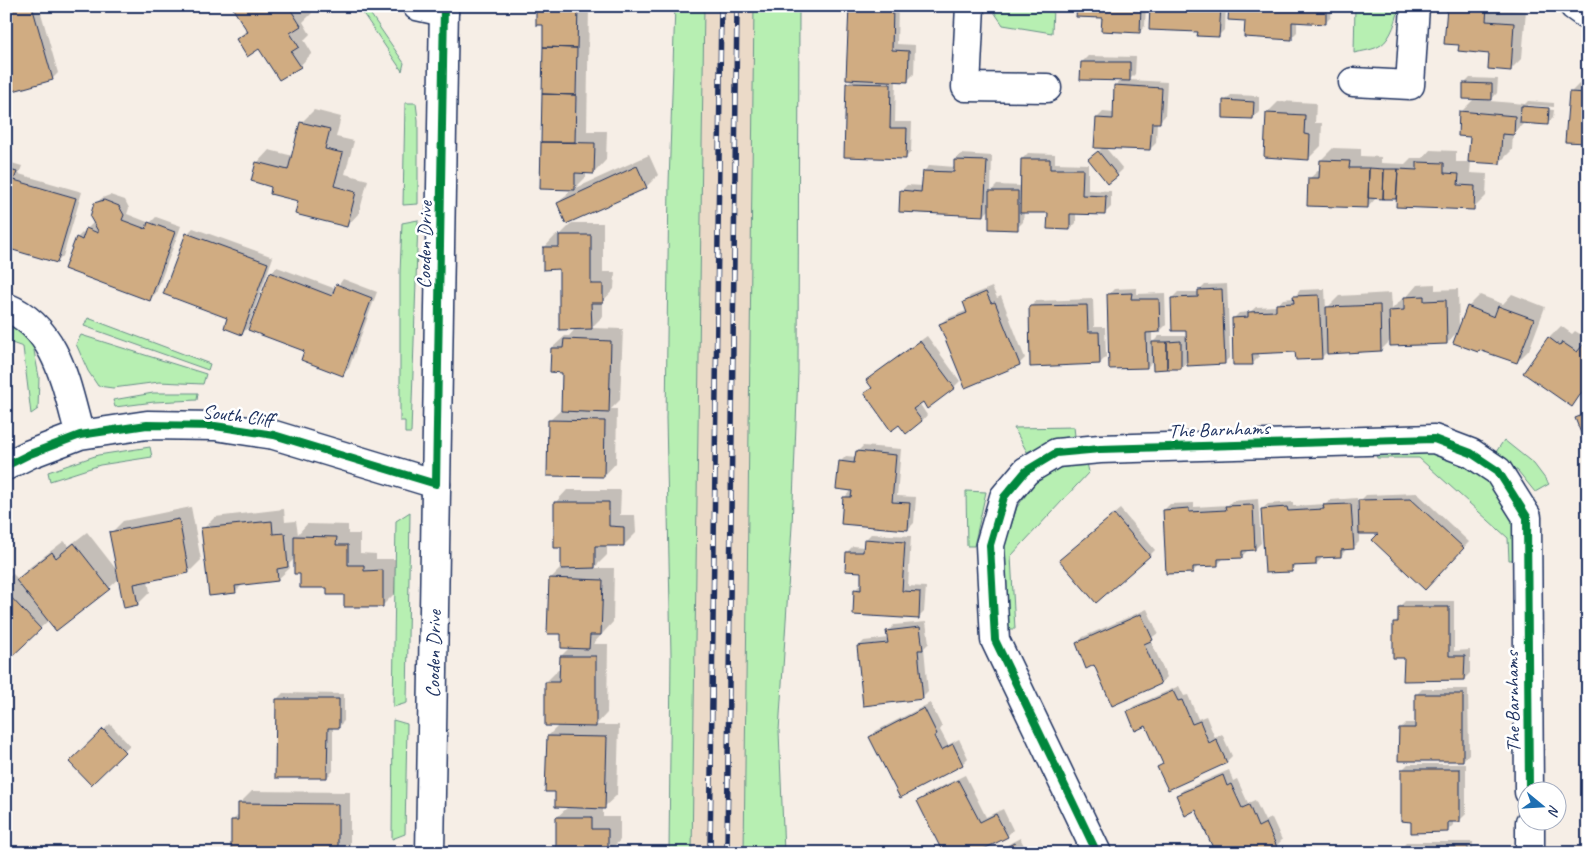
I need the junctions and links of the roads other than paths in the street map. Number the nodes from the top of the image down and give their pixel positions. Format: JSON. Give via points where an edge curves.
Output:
{"nodes":[{"id":1,"x":417,"y":6,"type":"edge"},
{"id":2,"x":970,"y":6,"type":"edge"},
{"id":3,"x":1415,"y":6,"type":"edge"},
{"id":4,"x":1574,"y":6,"type":"edge"},
{"id":5,"x":444,"y":9,"type":"edge"},
{"id":6,"x":1588,"y":16,"type":"edge"},
{"id":7,"x":1353,"y":82,"type":"dead end"},
{"id":8,"x":1047,"y":88,"type":"dead end"},
{"id":9,"x":6,"y":307,"type":"edge"},
{"id":10,"x":80,"y":436,"type":"junction"},
{"id":11,"x":6,"y":466,"type":"edge"},
{"id":12,"x":436,"y":484,"type":"junction"},
{"id":13,"x":1529,"y":782,"type":"edge"},
{"id":14,"x":1530,"y":832,"type":"edge"},
{"id":15,"x":430,"y":853,"type":"edge"},
{"id":16,"x":1097,"y":853,"type":"edge"},
{"id":17,"x":1530,"y":853,"type":"edge"}],
"edges":[{"from":1,"to":5,"type":"street"},
{"from":2,"to":8,"type":"street","via":[[966,87]]},
{"from":3,"to":7,"type":"street","via":[[1410,85]]},
{"from":4,"to":6,"type":"street"},
{"from":5,"to":12,"type":"street","name":"Cooden Drive"},
{"from":9,"to":10,"type":"street","via":[[40,330],[59,361]]},
{"from":10,"to":11,"type":"street","name":"South Cliff"},
{"from":10,"to":12,"type":"street","name":"South Cliff","via":[[148,424],[215,426],[274,435]]},
{"from":12,"to":15,"type":"street","name":"Cooden Drive"},
{"from":13,"to":16,"type":"street","name":"The Barnhams","via":[[1526,517],[1498,471],[1471,453],[1434,438],[1056,453],[1026,471],[1004,497],[990,545],[995,640]]},
{"from":14,"to":17,"type":"street"}]}
